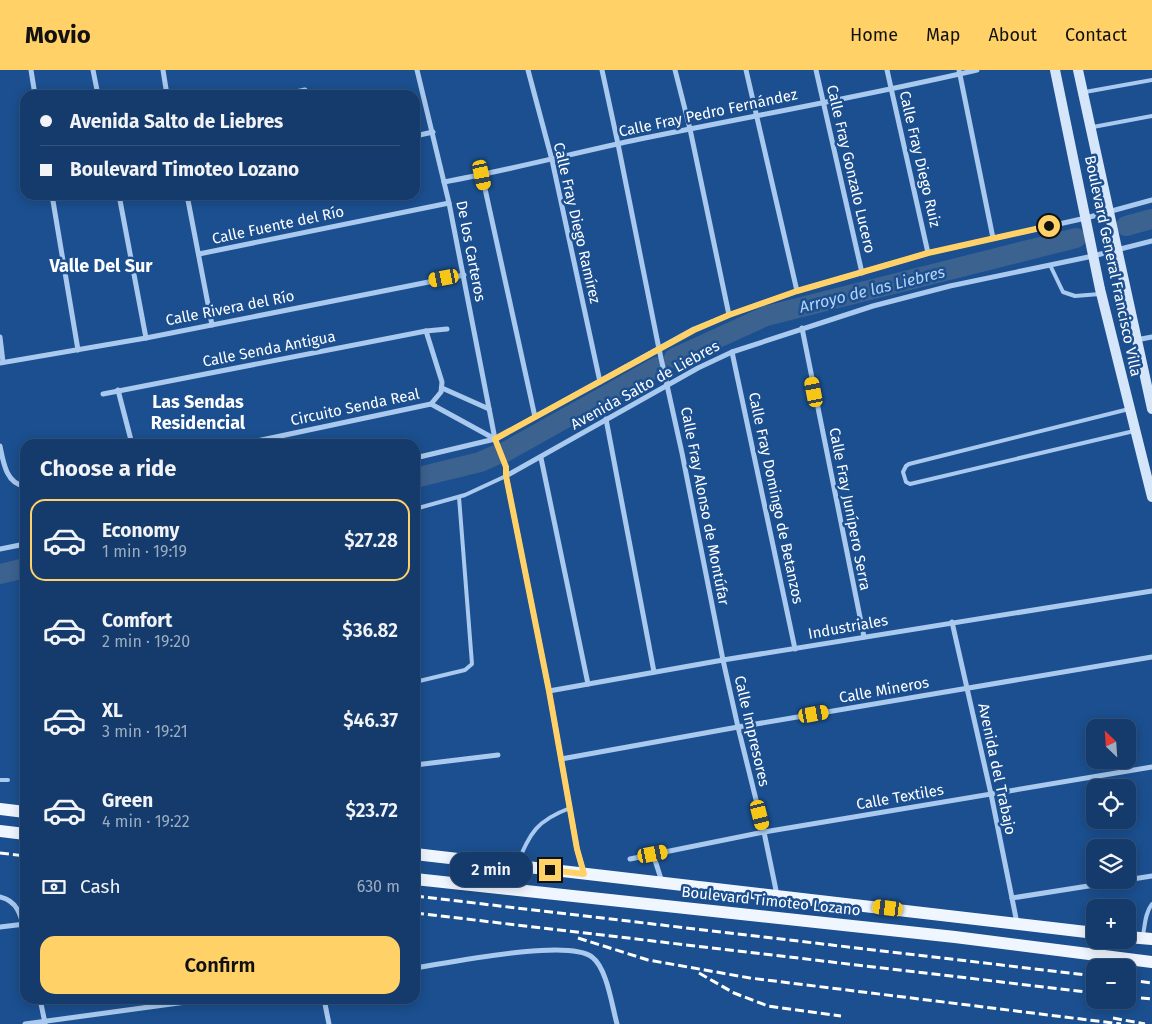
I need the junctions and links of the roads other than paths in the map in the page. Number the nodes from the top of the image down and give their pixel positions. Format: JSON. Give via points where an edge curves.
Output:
{"nodes":[{"id":1,"x":31,"y":70,"type":"edge"},
{"id":2,"x":93,"y":70,"type":"edge"},
{"id":3,"x":163,"y":70,"type":"edge"},
{"id":4,"x":417,"y":70,"type":"edge"},
{"id":5,"x":528,"y":70,"type":"edge"},
{"id":6,"x":602,"y":70,"type":"edge"},
{"id":7,"x":675,"y":70,"type":"edge"},
{"id":8,"x":746,"y":70,"type":"edge"},
{"id":9,"x":816,"y":70,"type":"edge"},
{"id":10,"x":887,"y":70,"type":"edge"},
{"id":11,"x":976,"y":70,"type":"edge"},
{"id":12,"x":1055,"y":70,"type":"edge"},
{"id":13,"x":1078,"y":70,"type":"edge"},
{"id":14,"x":959,"y":72,"type":"edge"},
{"id":15,"x":1152,"y":80,"type":"edge"},
{"id":16,"x":891,"y":89,"type":"junction"},
{"id":17,"x":34,"y":90,"type":"edge"},
{"id":18,"x":97,"y":90,"type":"edge"},
{"id":19,"x":166,"y":90,"type":"edge"},
{"id":20,"x":1083,"y":92,"type":"junction"},
{"id":21,"x":823,"y":102,"type":"junction"},
{"id":22,"x":1152,"y":116,"type":"edge"},
{"id":23,"x":758,"y":117,"type":"junction"},
{"id":24,"x":1091,"y":128,"type":"junction"},
{"id":25,"x":690,"y":129,"type":"junction"},
{"id":26,"x":433,"y":132,"type":"junction"},
{"id":27,"x":420,"y":135,"type":"edge"},
{"id":28,"x":618,"y":144,"type":"junction"},
{"id":29,"x":552,"y":160,"type":"junction"},
{"id":30,"x":482,"y":175,"type":"junction"},
{"id":31,"x":444,"y":182,"type":"junction"},
{"id":32,"x":53,"y":200,"type":"edge"},
{"id":33,"x":120,"y":200,"type":"edge"},
{"id":34,"x":188,"y":200,"type":"edge"},
{"id":35,"x":1152,"y":200,"type":"edge"},
{"id":36,"x":449,"y":203,"type":"junction"},
{"id":37,"x":1110,"y":215,"type":"junction"},
{"id":38,"x":1087,"y":222,"type":"junction"},
{"id":39,"x":993,"y":238,"type":"junction"},
{"id":40,"x":1152,"y":241,"type":"edge"},
{"id":41,"x":1117,"y":246,"type":"junction"},
{"id":42,"x":1092,"y":251,"type":"junction"},
{"id":43,"x":928,"y":253,"type":"junction"},
{"id":44,"x":199,"y":254,"type":"junction"},
{"id":45,"x":1050,"y":265,"type":"junction"},
{"id":46,"x":862,"y":273,"type":"junction"},
{"id":47,"x":464,"y":274,"type":"junction"},
{"id":48,"x":797,"y":291,"type":"junction"},
{"id":49,"x":1101,"y":294,"type":"junction"},
{"id":50,"x":729,"y":315,"type":"junction"},
{"id":51,"x":212,"y":325,"type":"junction"},
{"id":52,"x":802,"y":328,"type":"junction"},
{"id":53,"x":447,"y":329,"type":"dead end"},
{"id":54,"x":426,"y":331,"type":"junction"},
{"id":55,"x":0,"y":337,"type":"edge"},
{"id":56,"x":1152,"y":337,"type":"edge"},
{"id":57,"x":146,"y":338,"type":"junction"},
{"id":58,"x":1136,"y":340,"type":"junction"},
{"id":59,"x":658,"y":349,"type":"junction"},
{"id":60,"x":78,"y":350,"type":"junction"},
{"id":61,"x":732,"y":352,"type":"junction"},
{"id":62,"x":2,"y":362,"type":"edge"},
{"id":63,"x":600,"y":382,"type":"junction"},
{"id":64,"x":667,"y":383,"type":"junction"},
{"id":65,"x":442,"y":388,"type":"junction"},
{"id":66,"x":118,"y":390,"type":"junction"},
{"id":67,"x":103,"y":394,"type":"dead end"},
{"id":68,"x":431,"y":404,"type":"junction"},
{"id":69,"x":1152,"y":408,"type":"edge"},
{"id":70,"x":489,"y":409,"type":"junction"},
{"id":71,"x":1129,"y":409,"type":"junction"},
{"id":72,"x":535,"y":417,"type":"junction"},
{"id":73,"x":606,"y":419,"type":"junction"},
{"id":74,"x":1135,"y":431,"type":"junction"},
{"id":75,"x":131,"y":439,"type":"edge"},
{"id":76,"x":266,"y":439,"type":"edge"},
{"id":77,"x":495,"y":439,"type":"junction"},
{"id":78,"x":0,"y":446,"type":"edge"},
{"id":79,"x":420,"y":457,"type":"edge"},
{"id":80,"x":541,"y":458,"type":"junction"},
{"id":81,"x":506,"y":476,"type":"junction"},
{"id":82,"x":20,"y":485,"type":"edge"},
{"id":83,"x":459,"y":497,"type":"junction"},
{"id":84,"x":1152,"y":497,"type":"edge"},
{"id":85,"x":420,"y":509,"type":"edge"},
{"id":86,"x":20,"y":545,"type":"edge"},
{"id":87,"x":0,"y":549,"type":"edge"},
{"id":88,"x":1152,"y":591,"type":"edge"},
{"id":89,"x":952,"y":622,"type":"junction"},
{"id":90,"x":864,"y":637,"type":"junction"},
{"id":91,"x":794,"y":649,"type":"junction"},
{"id":92,"x":1152,"y":657,"type":"edge"},
{"id":93,"x":723,"y":660,"type":"junction"},
{"id":94,"x":654,"y":672,"type":"junction"},
{"id":95,"x":420,"y":681,"type":"edge"},
{"id":96,"x":588,"y":684,"type":"junction"},
{"id":97,"x":967,"y":688,"type":"junction"},
{"id":98,"x":549,"y":691,"type":"junction"},
{"id":99,"x":738,"y":727,"type":"junction"},
{"id":100,"x":498,"y":755,"type":"dead end"},
{"id":101,"x":560,"y":759,"type":"junction"},
{"id":102,"x":420,"y":764,"type":"edge"},
{"id":103,"x":1152,"y":767,"type":"edge"},
{"id":104,"x":0,"y":780,"type":"edge"},
{"id":105,"x":8,"y":780,"type":"dead end"},
{"id":106,"x":991,"y":794,"type":"junction"},
{"id":107,"x":570,"y":808,"type":"junction"},
{"id":108,"x":0,"y":809,"type":"edge"},
{"id":109,"x":20,"y":811,"type":"edge"},
{"id":110,"x":0,"y":831,"type":"edge"},
{"id":111,"x":764,"y":832,"type":"junction"},
{"id":112,"x":20,"y":833,"type":"edge"},
{"id":113,"x":653,"y":854,"type":"junction"},
{"id":114,"x":420,"y":855,"type":"edge"},
{"id":115,"x":630,"y":859,"type":"dead end"},
{"id":116,"x":516,"y":866,"type":"junction"},
{"id":117,"x":584,"y":874,"type":"junction"},
{"id":118,"x":1152,"y":876,"type":"edge"},
{"id":119,"x":420,"y":880,"type":"edge"},
{"id":120,"x":662,"y":883,"type":"junction"},
{"id":121,"x":777,"y":895,"type":"junction"},
{"id":122,"x":0,"y":897,"type":"edge"},
{"id":123,"x":1012,"y":898,"type":"junction"},
{"id":124,"x":1152,"y":904,"type":"edge"},
{"id":125,"x":20,"y":915,"type":"edge"},
{"id":126,"x":1017,"y":922,"type":"junction"},
{"id":127,"x":20,"y":924,"type":"edge"},
{"id":128,"x":0,"y":927,"type":"edge"},
{"id":129,"x":1086,"y":931,"type":"edge"},
{"id":130,"x":1147,"y":939,"type":"edge"},
{"id":131,"x":1152,"y":962,"type":"edge"},
{"id":132,"x":420,"y":967,"type":"edge"},
{"id":133,"x":41,"y":1004,"type":"edge"},
{"id":134,"x":173,"y":1004,"type":"edge"},
{"id":135,"x":325,"y":1004,"type":"edge"},
{"id":136,"x":45,"y":1022,"type":"edge"},
{"id":137,"x":25,"y":1024,"type":"edge"},
{"id":138,"x":329,"y":1024,"type":"edge"},
{"id":139,"x":617,"y":1024,"type":"edge"}],
"edges":[{"from":1,"to":17,"type":"street"},
{"from":2,"to":18,"type":"street"},
{"from":3,"to":19,"type":"street"},
{"from":4,"to":26,"type":"street","name":"De los Carteros"},
{"from":5,"to":29,"type":"street","name":"Calle Fray Diego Ramírez"},
{"from":6,"to":28,"type":"street"},
{"from":7,"to":25,"type":"street"},
{"from":8,"to":23,"type":"street"},
{"from":9,"to":21,"type":"street","name":"Calle Fray Gonzalo Lucero"},
{"from":10,"to":16,"type":"street","name":"Calle Fray Diego Ruiz"},
{"from":11,"to":14,"type":"street","name":"Calle Fray Pedro Fernández"},
{"from":12,"to":38,"type":"main road","name":"Boulevard General Francisco Villa"},
{"from":13,"to":20,"type":"main road","name":"Boulevard General Francisco Villa"},
{"from":14,"to":16,"type":"street","name":"Calle Fray Pedro Fernández"},
{"from":14,"to":39,"type":"street"},
{"from":15,"to":20,"type":"lane"},
{"from":16,"to":21,"type":"street","name":"Calle Fray Pedro Fernández"},
{"from":16,"to":43,"type":"street","name":"Calle Fray Diego Ruiz"},
{"from":20,"to":24,"type":"main road","name":"Boulevard General Francisco Villa"},
{"from":21,"to":23,"type":"street","name":"Calle Fray Pedro Fernández"},
{"from":21,"to":46,"type":"street","name":"Calle Fray Gonzalo Lucero"},
{"from":22,"to":24,"type":"lane"},
{"from":23,"to":25,"type":"street","name":"Calle Fray Pedro Fernández"},
{"from":23,"to":48,"type":"street"},
{"from":24,"to":37,"type":"main road","name":"Boulevard General Francisco Villa"},
{"from":25,"to":28,"type":"street","name":"Calle Fray Pedro Fernández"},
{"from":25,"to":50,"type":"street"},
{"from":26,"to":27,"type":"street"},
{"from":26,"to":31,"type":"street","name":"De los Carteros"},
{"from":28,"to":29,"type":"street","name":"Calle Fray Pedro Fernández"},
{"from":28,"to":59,"type":"street"},
{"from":29,"to":30,"type":"street","name":"Calle Fray Pedro Fernández"},
{"from":29,"to":63,"type":"street","name":"Calle Fray Diego Ramírez"},
{"from":30,"to":31,"type":"street","name":"Calle Fray Pedro Fernández"},
{"from":30,"to":72,"type":"street"},
{"from":31,"to":36,"type":"street","name":"De los Carteros"},
{"from":32,"to":60,"type":"street"},
{"from":33,"to":57,"type":"street"},
{"from":34,"to":44,"type":"street"},
{"from":35,"to":37,"type":"street","name":"Avenida Salto de Liebres"},
{"from":36,"to":44,"type":"street","name":"Calle Fuente del Río"},
{"from":36,"to":47,"type":"street","name":"De los Carteros"},
{"from":37,"to":38,"type":"street","name":"Avenida Salto de Liebres"},
{"from":37,"to":41,"type":"main road","name":"Boulevard General Francisco Villa"},
{"from":38,"to":39,"type":"street","name":"Avenida Salto de Liebres"},
{"from":38,"to":42,"type":"main road","name":"Boulevard General Francisco Villa"},
{"from":39,"to":43,"type":"street","name":"Avenida Salto de Liebres"},
{"from":40,"to":41,"type":"street","name":"Avenida Salto de Liebres"},
{"from":41,"to":42,"type":"street","name":"Avenida Salto de Liebres"},
{"from":41,"to":58,"type":"main road","name":"Boulevard General Francisco Villa"},
{"from":42,"to":45,"type":"street","name":"Avenida Salto de Liebres"},
{"from":42,"to":49,"type":"main road","name":"Boulevard General Francisco Villa"},
{"from":43,"to":46,"type":"street","name":"Avenida Salto de Liebres"},
{"from":44,"to":51,"type":"street"},
{"from":45,"to":49,"type":"lane","via":[[1063,292],[1075,296]]},
{"from":45,"to":52,"type":"street","name":"Avenida Salto de Liebres","via":[[940,288]]},
{"from":46,"to":48,"type":"street","name":"Avenida Salto de Liebres"},
{"from":47,"to":51,"type":"street","name":"Calle Rivera del Río"},
{"from":47,"to":70,"type":"street","name":"De los Carteros"},
{"from":48,"to":50,"type":"street","name":"Avenida Salto de Liebres"},
{"from":49,"to":71,"type":"main road","name":"Boulevard General Francisco Villa"},
{"from":50,"to":59,"type":"street","name":"Avenida Salto de Liebres"},
{"from":51,"to":57,"type":"street","name":"Calle Rivera del Río"},
{"from":52,"to":61,"type":"street","name":"Avenida Salto de Liebres"},
{"from":52,"to":90,"type":"street","name":"Calle Fray Junípero Serra"},
{"from":53,"to":54,"type":"street","name":"Calle Senda Antigua"},
{"from":54,"to":65,"type":"street"},
{"from":54,"to":66,"type":"street","name":"Calle Senda Antigua"},
{"from":55,"to":62,"type":"street"},
{"from":56,"to":58,"type":"street"},
{"from":57,"to":60,"type":"street","name":"Calle Rivera del Río"},
{"from":58,"to":69,"type":"main road","name":"Boulevard General Francisco Villa"},
{"from":59,"to":63,"type":"street","name":"Avenida Salto de Liebres"},
{"from":59,"to":64,"type":"street","name":"Calle Fray Alonso de Montúfar"},
{"from":60,"to":62,"type":"street","name":"Calle Rivera del Río"},
{"from":61,"to":64,"type":"street","name":"Avenida Salto de Liebres"},
{"from":61,"to":91,"type":"street","name":"Calle Fray Domingo de Betanzos"},
{"from":63,"to":72,"type":"street","name":"Avenida Salto de Liebres"},
{"from":64,"to":73,"type":"street","name":"Avenida Salto de Liebres"},
{"from":64,"to":93,"type":"street","name":"Calle Fray Alonso de Montúfar"},
{"from":65,"to":68,"type":"street"},
{"from":65,"to":70,"type":"street"},
{"from":66,"to":67,"type":"street","name":"Calle Senda Antigua"},
{"from":66,"to":75,"type":"street"},
{"from":68,"to":76,"type":"street","name":"Circuito Senda Real"},
{"from":68,"to":77,"type":"street","name":"Circuito Senda Real"},
{"from":70,"to":77,"type":"street","name":"De los Carteros"},
{"from":71,"to":74,"type":"main road","name":"Boulevard General Francisco Villa"},
{"from":71,"to":74,"type":"lane","via":[[909,464],[903,472],[910,484]]},
{"from":72,"to":77,"type":"street","name":"Avenida Salto de Liebres"},
{"from":73,"to":80,"type":"street","name":"Avenida Salto de Liebres"},
{"from":73,"to":94,"type":"street"},
{"from":74,"to":84,"type":"main road","name":"Boulevard General Francisco Villa"},
{"from":77,"to":79,"type":"street","name":"Avenida Salto de Liebres"},
{"from":77,"to":81,"type":"street","name":"De los Carteros","via":[[506,467]]},
{"from":78,"to":82,"type":"street","via":[[2,460],[12,480]]},
{"from":80,"to":81,"type":"street","name":"Avenida Salto de Liebres"},
{"from":80,"to":96,"type":"street"},
{"from":81,"to":83,"type":"lane"},
{"from":81,"to":98,"type":"street"},
{"from":83,"to":85,"type":"lane"},
{"from":83,"to":95,"type":"lane","via":[[472,664],[465,670]]},
{"from":86,"to":87,"type":"street"},
{"from":88,"to":89,"type":"street","name":"Industriales"},
{"from":89,"to":90,"type":"street","name":"Industriales"},
{"from":89,"to":97,"type":"street","name":"Avenida del Trabajo"},
{"from":90,"to":91,"type":"street","name":"Industriales"},
{"from":91,"to":93,"type":"street","name":"Industriales"},
{"from":92,"to":97,"type":"street","name":"Calle Mineros"},
{"from":93,"to":94,"type":"street","name":"Industriales"},
{"from":93,"to":99,"type":"street","name":"Calle Impresores"},
{"from":94,"to":96,"type":"street","name":"Industriales"},
{"from":96,"to":98,"type":"street","name":"Industriales"},
{"from":97,"to":99,"type":"street","name":"Calle Mineros"},
{"from":97,"to":106,"type":"street","name":"Avenida del Trabajo"},
{"from":98,"to":101,"type":"street"},
{"from":99,"to":101,"type":"street","name":"Calle Mineros"},
{"from":99,"to":111,"type":"street","name":"Calle Impresores"},
{"from":100,"to":102,"type":"street"},
{"from":101,"to":107,"type":"street"},
{"from":103,"to":106,"type":"street","name":"Calle Textiles"},
{"from":104,"to":105,"type":"lane"},
{"from":106,"to":111,"type":"street","name":"Calle Textiles"},
{"from":106,"to":123,"type":"street","name":"Avenida del Trabajo"},
{"from":107,"to":116,"type":"lane","via":[[539,824]]},
{"from":107,"to":117,"type":"street"},
{"from":108,"to":109,"type":"main road"},
{"from":110,"to":112,"type":"main road"},
{"from":111,"to":113,"type":"street","name":"Calle Textiles"},
{"from":111,"to":121,"type":"street","name":"Calle Impresores"},
{"from":113,"to":115,"type":"street","name":"Calle Textiles"},
{"from":113,"to":120,"type":"street"},
{"from":114,"to":116,"type":"main road","name":"Boulevard Timoteo Lozano"},
{"from":116,"to":117,"type":"main road","name":"Boulevard Timoteo Lozano"},
{"from":117,"to":120,"type":"main road","name":"Boulevard Timoteo Lozano"},
{"from":118,"to":123,"type":"street"},
{"from":119,"to":131,"type":"main road","name":"Boulevard Timoteo Lozano","via":[[955,937]]},
{"from":120,"to":121,"type":"main road","name":"Boulevard Timoteo Lozano"},
{"from":121,"to":126,"type":"main road","name":"Boulevard Timoteo Lozano"},
{"from":122,"to":125,"type":"street","via":[[12,901]]},
{"from":123,"to":126,"type":"street","name":"Avenida del Trabajo"},
{"from":124,"to":130,"type":"lane","via":[[1146,920]]},
{"from":126,"to":129,"type":"main road","name":"Boulevard Timoteo Lozano"},
{"from":127,"to":128,"type":"street"},
{"from":132,"to":139,"type":"street","via":[[508,953],[542,950],[582,952],[598,962]]},
{"from":133,"to":136,"type":"street"},
{"from":134,"to":136,"type":"street"},
{"from":135,"to":138,"type":"street"},
{"from":136,"to":137,"type":"street"}]}
